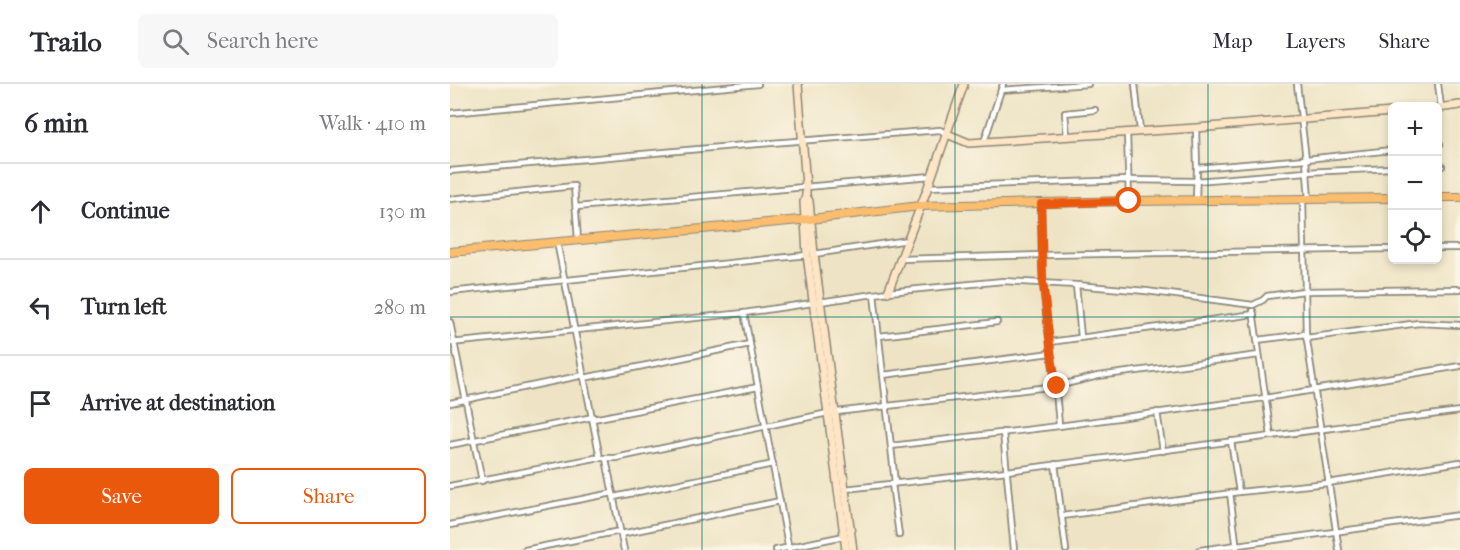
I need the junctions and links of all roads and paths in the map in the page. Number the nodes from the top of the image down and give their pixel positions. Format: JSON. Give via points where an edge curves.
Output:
{"nodes":[{"id":1,"x":758,"y":84,"type":"edge"},
{"id":2,"x":798,"y":84,"type":"edge"},
{"id":3,"x":964,"y":84,"type":"edge"},
{"id":4,"x":1088,"y":84,"type":"edge"},
{"id":5,"x":1135,"y":84,"type":"edge"},
{"id":6,"x":1297,"y":84,"type":"edge"},
{"id":7,"x":1438,"y":84,"type":"edge"},
{"id":8,"x":1060,"y":85,"type":"edge"},
{"id":9,"x":1002,"y":87,"type":"edge"},
{"id":10,"x":1439,"y":102,"type":"edge"},
{"id":11,"x":1460,"y":105,"type":"edge"},
{"id":12,"x":1442,"y":108,"type":"edge"},
{"id":13,"x":1095,"y":110,"type":"dead end"},
{"id":14,"x":450,"y":112,"type":"edge"},
{"id":15,"x":1388,"y":112,"type":"edge"},
{"id":16,"x":1300,"y":120,"type":"junction"},
{"id":17,"x":1196,"y":128,"type":"junction"},
{"id":18,"x":1140,"y":131,"type":"junction"},
{"id":19,"x":1127,"y":132,"type":"junction"},
{"id":20,"x":946,"y":134,"type":"junction"},
{"id":21,"x":1066,"y":136,"type":"junction"},
{"id":22,"x":803,"y":141,"type":"junction"},
{"id":23,"x":984,"y":142,"type":"junction"},
{"id":24,"x":1388,"y":150,"type":"edge"},
{"id":25,"x":1306,"y":159,"type":"junction"},
{"id":26,"x":1197,"y":168,"type":"junction"},
{"id":27,"x":1388,"y":168,"type":"edge"},
{"id":28,"x":450,"y":171,"type":"edge"},
{"id":29,"x":1306,"y":172,"type":"junction"},
{"id":30,"x":931,"y":177,"type":"junction"},
{"id":31,"x":1128,"y":180,"type":"junction"},
{"id":32,"x":1196,"y":181,"type":"junction"},
{"id":33,"x":806,"y":186,"type":"junction"},
{"id":34,"x":928,"y":187,"type":"junction"},
{"id":35,"x":1442,"y":197,"type":"edge"},
{"id":36,"x":1460,"y":197,"type":"edge"},
{"id":37,"x":1388,"y":198,"type":"edge"},
{"id":38,"x":450,"y":199,"type":"edge"},
{"id":39,"x":1306,"y":200,"type":"junction"},
{"id":40,"x":1129,"y":201,"type":"junction"},
{"id":41,"x":1196,"y":201,"type":"junction"},
{"id":42,"x":1041,"y":204,"type":"junction"},
{"id":43,"x":920,"y":206,"type":"junction"},
{"id":44,"x":576,"y":207,"type":"junction"},
{"id":45,"x":808,"y":219,"type":"junction"},
{"id":46,"x":578,"y":240,"type":"junction"},
{"id":47,"x":908,"y":240,"type":"junction"},
{"id":48,"x":557,"y":242,"type":"junction"},
{"id":49,"x":1442,"y":248,"type":"edge"},
{"id":50,"x":1460,"y":248,"type":"edge"},
{"id":51,"x":1304,"y":249,"type":"junction"},
{"id":52,"x":1388,"y":249,"type":"edge"},
{"id":53,"x":450,"y":252,"type":"edge"},
{"id":54,"x":810,"y":254,"type":"junction"},
{"id":55,"x":1042,"y":255,"type":"junction"},
{"id":56,"x":901,"y":259,"type":"junction"},
{"id":57,"x":564,"y":281,"type":"junction"},
{"id":58,"x":1043,"y":282,"type":"junction"},
{"id":59,"x":1076,"y":285,"type":"junction"},
{"id":60,"x":1460,"y":289,"type":"edge"},
{"id":61,"x":1304,"y":291,"type":"junction"},
{"id":62,"x":450,"y":292,"type":"edge"},
{"id":63,"x":888,"y":292,"type":"junction"},
{"id":64,"x":874,"y":294,"type":"junction"},
{"id":65,"x":816,"y":302,"type":"junction"},
{"id":66,"x":1252,"y":305,"type":"junction"},
{"id":67,"x":744,"y":313,"type":"junction"},
{"id":68,"x":1254,"y":314,"type":"junction"},
{"id":69,"x":450,"y":322,"type":"edge"},
{"id":70,"x":997,"y":322,"type":"dead end"},
{"id":71,"x":1460,"y":325,"type":"edge"},
{"id":72,"x":574,"y":330,"type":"junction"},
{"id":73,"x":879,"y":336,"type":"junction"},
{"id":74,"x":1306,"y":336,"type":"junction"},
{"id":75,"x":1081,"y":337,"type":"junction"},
{"id":76,"x":1257,"y":340,"type":"junction"},
{"id":77,"x":1050,"y":342,"type":"junction"},
{"id":78,"x":452,"y":343,"type":"edge"},
{"id":79,"x":750,"y":344,"type":"junction"},
{"id":80,"x":1051,"y":353,"type":"junction"},
{"id":81,"x":1259,"y":355,"type":"junction"},
{"id":82,"x":1460,"y":366,"type":"edge"},
{"id":83,"x":883,"y":375,"type":"junction"},
{"id":84,"x":584,"y":376,"type":"junction"},
{"id":85,"x":1057,"y":386,"type":"junction"},
{"id":86,"x":758,"y":387,"type":"junction"},
{"id":87,"x":1314,"y":391,"type":"junction"},
{"id":88,"x":1265,"y":398,"type":"junction"},
{"id":89,"x":466,"y":400,"type":"junction"},
{"id":90,"x":450,"y":403,"type":"edge"},
{"id":91,"x":887,"y":407,"type":"junction"},
{"id":92,"x":1460,"y":411,"type":"edge"},
{"id":93,"x":1157,"y":412,"type":"junction"},
{"id":94,"x":832,"y":413,"type":"junction"},
{"id":95,"x":593,"y":418,"type":"junction"},
{"id":96,"x":766,"y":426,"type":"junction"},
{"id":97,"x":1059,"y":426,"type":"junction"},
{"id":98,"x":1319,"y":430,"type":"junction"},
{"id":99,"x":1003,"y":432,"type":"junction"},
{"id":100,"x":1271,"y":436,"type":"junction"},
{"id":101,"x":474,"y":440,"type":"junction"},
{"id":102,"x":1231,"y":441,"type":"junction"},
{"id":103,"x":450,"y":445,"type":"edge"},
{"id":104,"x":891,"y":446,"type":"junction"},
{"id":105,"x":1163,"y":451,"type":"junction"},
{"id":106,"x":603,"y":459,"type":"junction"},
{"id":107,"x":1460,"y":462,"type":"edge"},
{"id":108,"x":773,"y":464,"type":"junction"},
{"id":109,"x":1055,"y":464,"type":"junction"},
{"id":110,"x":1007,"y":471,"type":"junction"},
{"id":111,"x":482,"y":481,"type":"junction"},
{"id":112,"x":894,"y":483,"type":"junction"},
{"id":113,"x":1328,"y":483,"type":"junction"},
{"id":114,"x":450,"y":486,"type":"edge"},
{"id":115,"x":845,"y":489,"type":"junction"},
{"id":116,"x":1239,"y":492,"type":"junction"},
{"id":117,"x":1230,"y":493,"type":"junction"},
{"id":118,"x":613,"y":495,"type":"junction"},
{"id":119,"x":780,"y":501,"type":"junction"},
{"id":120,"x":1460,"y":515,"type":"edge"},
{"id":121,"x":1062,"y":516,"type":"junction"},
{"id":122,"x":450,"y":525,"type":"edge"},
{"id":123,"x":621,"y":532,"type":"junction"},
{"id":124,"x":1336,"y":532,"type":"junction"},
{"id":125,"x":898,"y":535,"type":"dead end"},
{"id":126,"x":844,"y":536,"type":"junction"},
{"id":127,"x":1236,"y":548,"type":"edge"},
{"id":128,"x":789,"y":549,"type":"edge"},
{"id":129,"x":525,"y":550,"type":"edge"},
{"id":130,"x":624,"y":550,"type":"edge"},
{"id":131,"x":776,"y":550,"type":"edge"},
{"id":132,"x":846,"y":550,"type":"edge"},
{"id":133,"x":853,"y":550,"type":"edge"},
{"id":134,"x":1014,"y":550,"type":"edge"},
{"id":135,"x":1066,"y":550,"type":"edge"},
{"id":136,"x":1200,"y":550,"type":"edge"},
{"id":137,"x":1339,"y":550,"type":"edge"}],
"edges":[{"from":1,"to":14,"type":"street"},
{"from":2,"to":22,"type":"street"},
{"from":3,"to":20,"type":"street"},
{"from":4,"to":8,"type":"street"},
{"from":5,"to":18,"type":"street"},
{"from":6,"to":16,"type":"street"},
{"from":7,"to":10,"type":"street"},
{"from":8,"to":9,"type":"street"},
{"from":9,"to":23,"type":"street"},
{"from":11,"to":12,"type":"street"},
{"from":13,"to":21,"type":"street","via":[[1065,113]]},
{"from":15,"to":16,"type":"street"},
{"from":16,"to":17,"type":"street"},
{"from":16,"to":25,"type":"street"},
{"from":17,"to":18,"type":"street"},
{"from":17,"to":26,"type":"street"},
{"from":18,"to":19,"type":"street"},
{"from":19,"to":21,"type":"street"},
{"from":19,"to":31,"type":"street"},
{"from":20,"to":22,"type":"street","via":[[940,130]]},
{"from":20,"to":23,"type":"street","via":[[969,143]]},
{"from":20,"to":30,"type":"street"},
{"from":21,"to":23,"type":"street"},
{"from":22,"to":28,"type":"street"},
{"from":22,"to":33,"type":"street"},
{"from":24,"to":25,"type":"street"},
{"from":25,"to":26,"type":"street"},
{"from":25,"to":29,"type":"street"},
{"from":26,"to":32,"type":"street"},
{"from":27,"to":29,"type":"street"},
{"from":29,"to":32,"type":"street"},
{"from":29,"to":39,"type":"street"},
{"from":30,"to":33,"type":"street"},
{"from":30,"to":34,"type":"street"},
{"from":31,"to":32,"type":"street"},
{"from":31,"to":34,"type":"street"},
{"from":31,"to":40,"type":"street"},
{"from":32,"to":41,"type":"street"},
{"from":33,"to":44,"type":"street"},
{"from":33,"to":45,"type":"street"},
{"from":34,"to":43,"type":"street"},
{"from":35,"to":36,"type":"main road"},
{"from":37,"to":39,"type":"main road"},
{"from":38,"to":44,"type":"street","via":[[574,186]]},
{"from":39,"to":41,"type":"main road"},
{"from":39,"to":51,"type":"street"},
{"from":40,"to":41,"type":"main road"},
{"from":40,"to":42,"type":"main road"},
{"from":42,"to":43,"type":"main road"},
{"from":42,"to":55,"type":"street"},
{"from":43,"to":45,"type":"main road"},
{"from":43,"to":47,"type":"street"},
{"from":44,"to":46,"type":"street"},
{"from":45,"to":46,"type":"main road"},
{"from":45,"to":54,"type":"street"},
{"from":46,"to":48,"type":"main road"},
{"from":47,"to":54,"type":"street"},
{"from":47,"to":56,"type":"street"},
{"from":48,"to":53,"type":"main road"},
{"from":48,"to":57,"type":"street"},
{"from":49,"to":50,"type":"street"},
{"from":51,"to":52,"type":"street"},
{"from":51,"to":55,"type":"street"},
{"from":51,"to":61,"type":"street"},
{"from":54,"to":57,"type":"street"},
{"from":54,"to":65,"type":"street"},
{"from":55,"to":56,"type":"street"},
{"from":55,"to":58,"type":"street"},
{"from":56,"to":63,"type":"street"},
{"from":57,"to":62,"type":"street"},
{"from":57,"to":72,"type":"street"},
{"from":58,"to":59,"type":"street"},
{"from":58,"to":63,"type":"street","via":[[1003,281]]},
{"from":58,"to":77,"type":"street"},
{"from":59,"to":66,"type":"street"},
{"from":59,"to":75,"type":"street"},
{"from":60,"to":61,"type":"street"},
{"from":61,"to":66,"type":"street","via":[[1267,296]]},
{"from":61,"to":74,"type":"street"},
{"from":63,"to":64,"type":"street"},
{"from":64,"to":65,"type":"street"},
{"from":64,"to":73,"type":"street"},
{"from":65,"to":67,"type":"street"},
{"from":65,"to":94,"type":"street"},
{"from":66,"to":68,"type":"street"},
{"from":67,"to":72,"type":"street"},
{"from":67,"to":79,"type":"street"},
{"from":68,"to":75,"type":"street"},
{"from":68,"to":76,"type":"street"},
{"from":69,"to":78,"type":"street"},
{"from":70,"to":73,"type":"street"},
{"from":71,"to":74,"type":"street","via":[[1419,323]]},
{"from":72,"to":78,"type":"street"},
{"from":72,"to":84,"type":"street"},
{"from":73,"to":83,"type":"street"},
{"from":74,"to":76,"type":"street"},
{"from":74,"to":87,"type":"street"},
{"from":75,"to":77,"type":"street"},
{"from":76,"to":81,"type":"street"},
{"from":77,"to":80,"type":"street"},
{"from":78,"to":89,"type":"street"},
{"from":79,"to":84,"type":"street"},
{"from":79,"to":86,"type":"street"},
{"from":80,"to":83,"type":"street"},
{"from":80,"to":85,"type":"street"},
{"from":81,"to":85,"type":"street","via":[[1098,376]]},
{"from":81,"to":88,"type":"street"},
{"from":82,"to":87,"type":"street"},
{"from":83,"to":91,"type":"street"},
{"from":84,"to":89,"type":"street"},
{"from":84,"to":95,"type":"street"},
{"from":85,"to":91,"type":"street"},
{"from":85,"to":97,"type":"street"},
{"from":86,"to":95,"type":"street"},
{"from":86,"to":96,"type":"street"},
{"from":87,"to":88,"type":"street"},
{"from":87,"to":98,"type":"street"},
{"from":88,"to":93,"type":"street"},
{"from":88,"to":100,"type":"street"},
{"from":89,"to":90,"type":"street"},
{"from":89,"to":101,"type":"street"},
{"from":91,"to":94,"type":"street"},
{"from":91,"to":104,"type":"street"},
{"from":92,"to":98,"type":"street"},
{"from":93,"to":97,"type":"street"},
{"from":93,"to":105,"type":"street"},
{"from":94,"to":96,"type":"street"},
{"from":94,"to":115,"type":"street"},
{"from":94,"to":126,"type":"street"},
{"from":95,"to":101,"type":"street"},
{"from":95,"to":106,"type":"street"},
{"from":96,"to":106,"type":"street"},
{"from":96,"to":108,"type":"street"},
{"from":97,"to":99,"type":"street"},
{"from":98,"to":100,"type":"street"},
{"from":98,"to":113,"type":"street"},
{"from":99,"to":104,"type":"street"},
{"from":99,"to":110,"type":"street"},
{"from":100,"to":102,"type":"street"},
{"from":101,"to":103,"type":"street"},
{"from":101,"to":111,"type":"street"},
{"from":102,"to":105,"type":"street"},
{"from":102,"to":116,"type":"street"},
{"from":104,"to":112,"type":"street"},
{"from":105,"to":109,"type":"street"},
{"from":106,"to":111,"type":"street"},
{"from":106,"to":118,"type":"street"},
{"from":107,"to":113,"type":"street"},
{"from":108,"to":118,"type":"street"},
{"from":108,"to":119,"type":"street"},
{"from":109,"to":110,"type":"street"},
{"from":109,"to":121,"type":"street"},
{"from":110,"to":112,"type":"street"},
{"from":110,"to":134,"type":"street"},
{"from":111,"to":114,"type":"street"},
{"from":112,"to":115,"type":"street"},
{"from":112,"to":125,"type":"street"},
{"from":113,"to":116,"type":"street"},
{"from":113,"to":124,"type":"street"},
{"from":115,"to":133,"type":"street"},
{"from":116,"to":117,"type":"street"},
{"from":117,"to":121,"type":"street"},
{"from":117,"to":127,"type":"street"},
{"from":118,"to":122,"type":"street"},
{"from":118,"to":123,"type":"street"},
{"from":119,"to":123,"type":"street"},
{"from":119,"to":128,"type":"street"},
{"from":120,"to":124,"type":"street"},
{"from":121,"to":135,"type":"street"},
{"from":123,"to":129,"type":"street"},
{"from":123,"to":130,"type":"street"},
{"from":124,"to":127,"type":"street"},
{"from":124,"to":137,"type":"street"},
{"from":126,"to":128,"type":"street"},
{"from":126,"to":132,"type":"street"},
{"from":127,"to":136,"type":"street"},
{"from":128,"to":131,"type":"street"}]}
